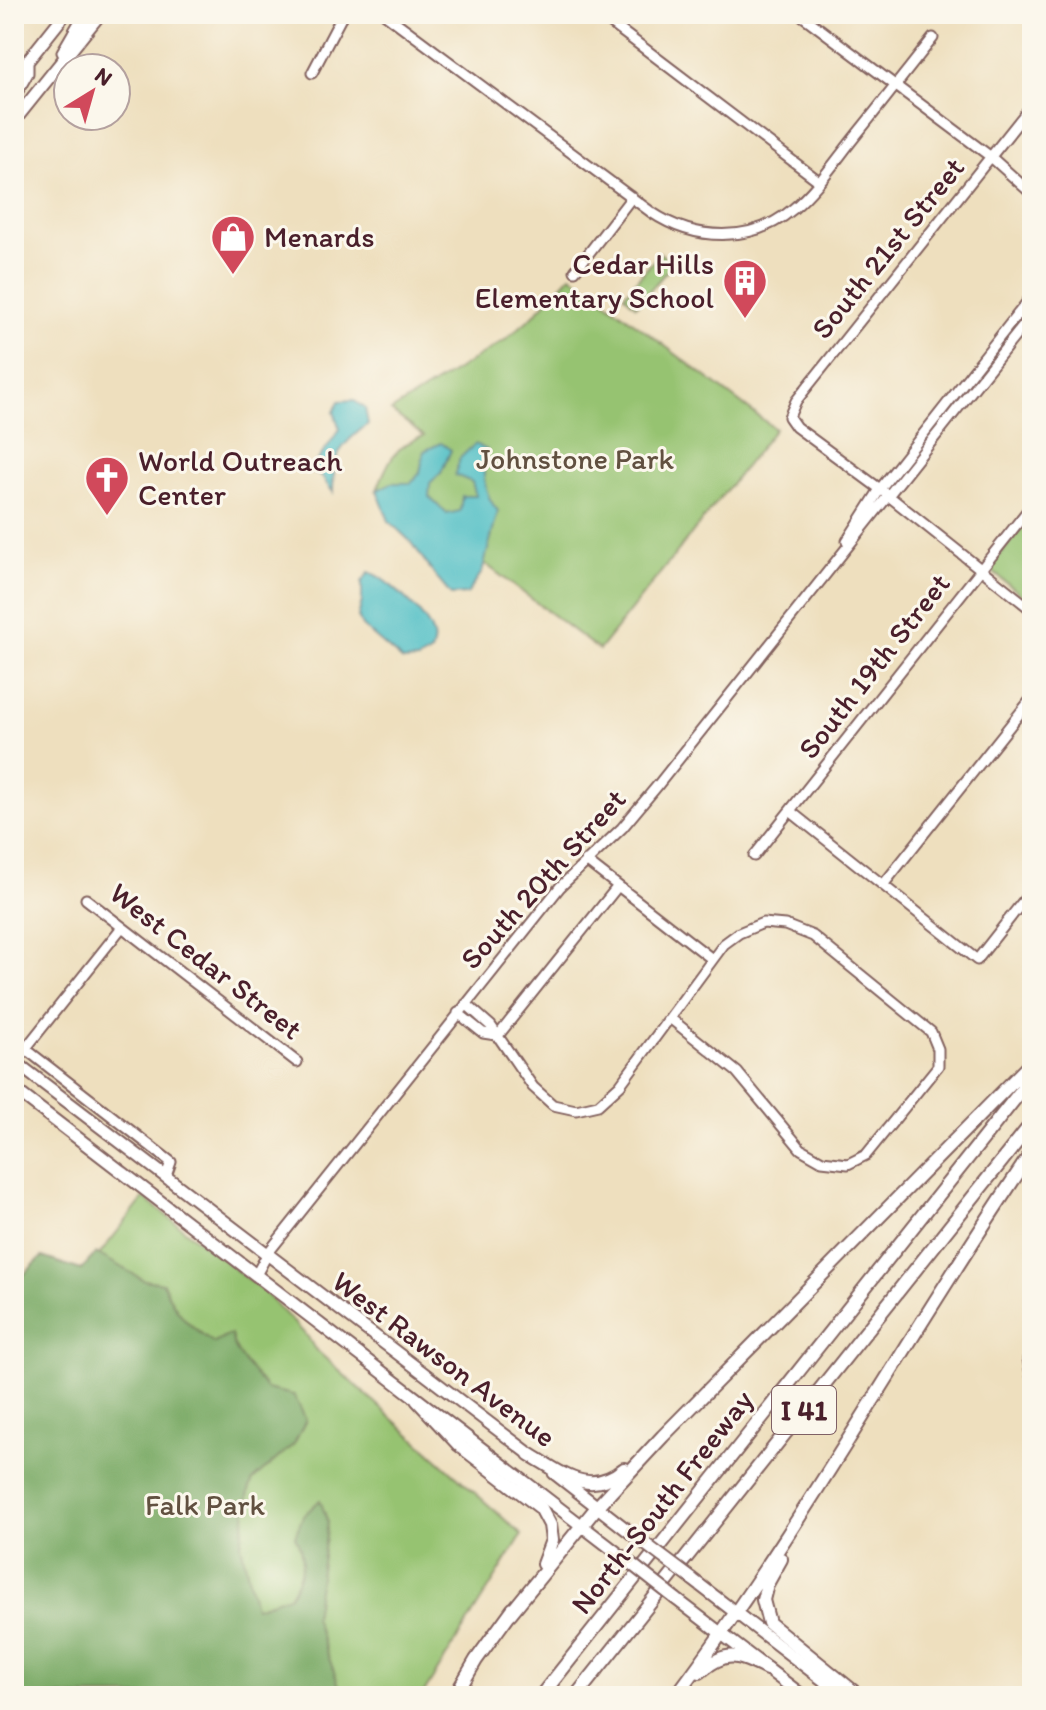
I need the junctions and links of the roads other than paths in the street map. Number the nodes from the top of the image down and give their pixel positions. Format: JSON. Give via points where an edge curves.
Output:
{"nodes":[{"id":1,"x":65,"y":14,"type":"edge"},
{"id":2,"x":85,"y":14,"type":"edge"},
{"id":3,"x":100,"y":14,"type":"edge"},
{"id":4,"x":343,"y":14,"type":"edge"},
{"id":5,"x":385,"y":14,"type":"edge"},
{"id":6,"x":599,"y":14,"type":"edge"},
{"id":7,"x":800,"y":14,"type":"edge"},
{"id":8,"x":933,"y":38,"type":"dead end"},
{"id":9,"x":64,"y":52,"type":"edge"},
{"id":10,"x":69,"y":52,"type":"edge"},
{"id":11,"x":27,"y":62,"type":"junction"},
{"id":12,"x":312,"y":73,"type":"dead end"},
{"id":13,"x":52,"y":74,"type":"edge"},
{"id":14,"x":14,"y":78,"type":"edge"},
{"id":15,"x":895,"y":86,"type":"junction"},
{"id":16,"x":14,"y":96,"type":"edge"},
{"id":17,"x":1028,"y":110,"type":"dead end"},
{"id":18,"x":14,"y":121,"type":"edge"},
{"id":19,"x":991,"y":157,"type":"junction"},
{"id":20,"x":819,"y":181,"type":"junction"},
{"id":21,"x":1032,"y":194,"type":"edge"},
{"id":22,"x":632,"y":197,"type":"junction"},
{"id":23,"x":575,"y":271,"type":"dead end"},
{"id":24,"x":1032,"y":296,"type":"edge"},
{"id":25,"x":1032,"y":315,"type":"edge"},
{"id":26,"x":884,"y":492,"type":"junction"},
{"id":27,"x":1032,"y":505,"type":"edge"},
{"id":28,"x":981,"y":569,"type":"junction"},
{"id":29,"x":1032,"y":610,"type":"edge"},
{"id":30,"x":1032,"y":698,"type":"edge"},
{"id":31,"x":790,"y":811,"type":"junction"},
{"id":32,"x":754,"y":856,"type":"dead end"},
{"id":33,"x":586,"y":861,"type":"junction"},
{"id":34,"x":883,"y":885,"type":"junction"},
{"id":35,"x":618,"y":886,"type":"junction"},
{"id":36,"x":1032,"y":890,"type":"edge"},
{"id":37,"x":86,"y":899,"type":"dead end"},
{"id":38,"x":122,"y":927,"type":"junction"},
{"id":39,"x":712,"y":959,"type":"junction"},
{"id":40,"x":466,"y":1004,"type":"junction"},
{"id":41,"x":458,"y":1013,"type":"junction"},
{"id":42,"x":671,"y":1019,"type":"junction"},
{"id":43,"x":497,"y":1036,"type":"junction"},
{"id":44,"x":14,"y":1040,"type":"edge"},
{"id":45,"x":25,"y":1049,"type":"junction"},
{"id":46,"x":14,"y":1062,"type":"edge"},
{"id":47,"x":297,"y":1062,"type":"dead end"},
{"id":48,"x":1032,"y":1062,"type":"edge"},
{"id":49,"x":1032,"y":1077,"type":"edge"},
{"id":50,"x":14,"y":1089,"type":"edge"},
{"id":51,"x":1032,"y":1123,"type":"edge"},
{"id":52,"x":1032,"y":1152,"type":"edge"},
{"id":53,"x":166,"y":1176,"type":"junction"},
{"id":54,"x":268,"y":1253,"type":"junction"},
{"id":55,"x":256,"y":1275,"type":"junction"},
{"id":56,"x":1032,"y":1337,"type":"edge"},
{"id":57,"x":1032,"y":1380,"type":"edge"},
{"id":58,"x":417,"y":1400,"type":"junction"},
{"id":59,"x":663,"y":1436,"type":"junction"},
{"id":60,"x":529,"y":1454,"type":"junction"},
{"id":61,"x":811,"y":1498,"type":"junction"},
{"id":62,"x":597,"y":1507,"type":"junction"},
{"id":63,"x":581,"y":1525,"type":"junction"},
{"id":64,"x":510,"y":1614,"type":"junction"},
{"id":65,"x":736,"y":1614,"type":"junction"},
{"id":66,"x":721,"y":1634,"type":"junction"},
{"id":67,"x":767,"y":1669,"type":"junction"},
{"id":68,"x":685,"y":1684,"type":"junction"},
{"id":69,"x":455,"y":1696,"type":"edge"},
{"id":70,"x":541,"y":1696,"type":"edge"},
{"id":71,"x":576,"y":1696,"type":"edge"},
{"id":72,"x":676,"y":1696,"type":"edge"},
{"id":73,"x":803,"y":1696,"type":"edge"},
{"id":74,"x":844,"y":1696,"type":"edge"},
{"id":75,"x":859,"y":1696,"type":"edge"}],
"edges":[{"from":1,"to":11,"type":"main road"},
{"from":2,"to":9,"type":"main road"},
{"from":3,"to":10,"type":"main road"},
{"from":4,"to":12,"type":"street"},
{"from":5,"to":22,"type":"street"},
{"from":6,"to":20,"type":"street"},
{"from":7,"to":15,"type":"street"},
{"from":8,"to":15,"type":"street"},
{"from":11,"to":14,"type":"main road"},
{"from":11,"to":16,"type":"main road"},
{"from":13,"to":18,"type":"main road"},
{"from":15,"to":19,"type":"street"},
{"from":15,"to":20,"type":"street"},
{"from":17,"to":19,"type":"street","name":"South 21st Street"},
{"from":19,"to":21,"type":"street"},
{"from":19,"to":26,"type":"street","name":"South 21st Street","via":[[796,401],[789,417]]},
{"from":20,"to":22,"type":"street","via":[[778,220],[732,234],[683,229]]},
{"from":22,"to":23,"type":"street"},
{"from":24,"to":26,"type":"street","name":"South 20th Street"},
{"from":25,"to":26,"type":"street","name":"South 20th Street"},
{"from":26,"to":28,"type":"street"},
{"from":26,"to":33,"type":"street","name":"South 20th Street","via":[[840,555],[622,828]]},
{"from":27,"to":28,"type":"street","name":"South 19th Street"},
{"from":28,"to":29,"type":"street"},
{"from":28,"to":31,"type":"street","name":"South 19th Street"},
{"from":30,"to":34,"type":"street"},
{"from":31,"to":32,"type":"street","name":"South 19th Street"},
{"from":31,"to":34,"type":"street"},
{"from":33,"to":35,"type":"street"},
{"from":33,"to":40,"type":"street","name":"South 20th Street"},
{"from":34,"to":36,"type":"street","via":[[977,960]]},
{"from":35,"to":39,"type":"street"},
{"from":35,"to":43,"type":"street"},
{"from":37,"to":38,"type":"street","name":"West Cedar Street"},
{"from":38,"to":45,"type":"street"},
{"from":38,"to":47,"type":"street","name":"West Cedar Street"},
{"from":39,"to":42,"type":"street"},
{"from":39,"to":42,"type":"street","via":[[739,933],[763,923],[813,936],[931,1032],[938,1066],[866,1155],[848,1164],[822,1161],[801,1149],[737,1072]]},
{"from":40,"to":41,"type":"street","name":"South 20th Street"},
{"from":40,"to":43,"type":"street"},
{"from":41,"to":43,"type":"street","via":[[483,1033]]},
{"from":41,"to":54,"type":"street","name":"South 20th Street"},
{"from":42,"to":43,"type":"street","via":[[620,1085],[598,1105],[576,1110],[553,1105],[533,1087]]},
{"from":44,"to":45,"type":"street"},
{"from":45,"to":46,"type":"street"},
{"from":45,"to":53,"type":"street","via":[[171,1162]]},
{"from":46,"to":53,"type":"main road","name":"West Rawson Avenue"},
{"from":48,"to":59,"type":"highway"},
{"from":49,"to":70,"type":"highway","name":"North-South Freeway","number":"I 41"},
{"from":50,"to":55,"type":"main road","name":"West Rawson Avenue"},
{"from":51,"to":71,"type":"highway","name":"North-South Freeway","number":"I 41"},
{"from":52,"to":61,"type":"highway"},
{"from":53,"to":54,"type":"main road","name":"West Rawson Avenue"},
{"from":54,"to":55,"type":"street","name":"South 20th Street"},
{"from":54,"to":60,"type":"main road","name":"West Rawson Avenue"},
{"from":55,"to":58,"type":"main road","name":"West Rawson Avenue"},
{"from":56,"to":57,"type":"street"},
{"from":58,"to":63,"type":"main road","name":"West Rawson Avenue"},
{"from":58,"to":64,"type":"highway","via":[[459,1445],[541,1508],[548,1520],[548,1555]]},
{"from":59,"to":60,"type":"highway","via":[[613,1477],[595,1484]]},
{"from":59,"to":62,"type":"highway"},
{"from":60,"to":62,"type":"main road","name":"West Rawson Avenue"},
{"from":61,"to":65,"type":"highway"},
{"from":61,"to":75,"type":"highway","via":[[767,1584],[764,1607],[776,1630]]},
{"from":62,"to":63,"type":"highway"},
{"from":62,"to":65,"type":"main road","name":"West Rawson Avenue","bridge":true},
{"from":63,"to":64,"type":"highway"},
{"from":63,"to":66,"type":"main road","name":"West Rawson Avenue","bridge":true},
{"from":64,"to":69,"type":"highway"},
{"from":65,"to":66,"type":"highway"},
{"from":65,"to":74,"type":"main road","name":"West Rawson Avenue"},
{"from":66,"to":67,"type":"main road","name":"West Rawson Avenue"},
{"from":66,"to":68,"type":"highway"},
{"from":67,"to":68,"type":"highway","via":[[726,1656]]},
{"from":67,"to":73,"type":"main road","name":"West Rawson Avenue"},
{"from":68,"to":72,"type":"highway"}]}
